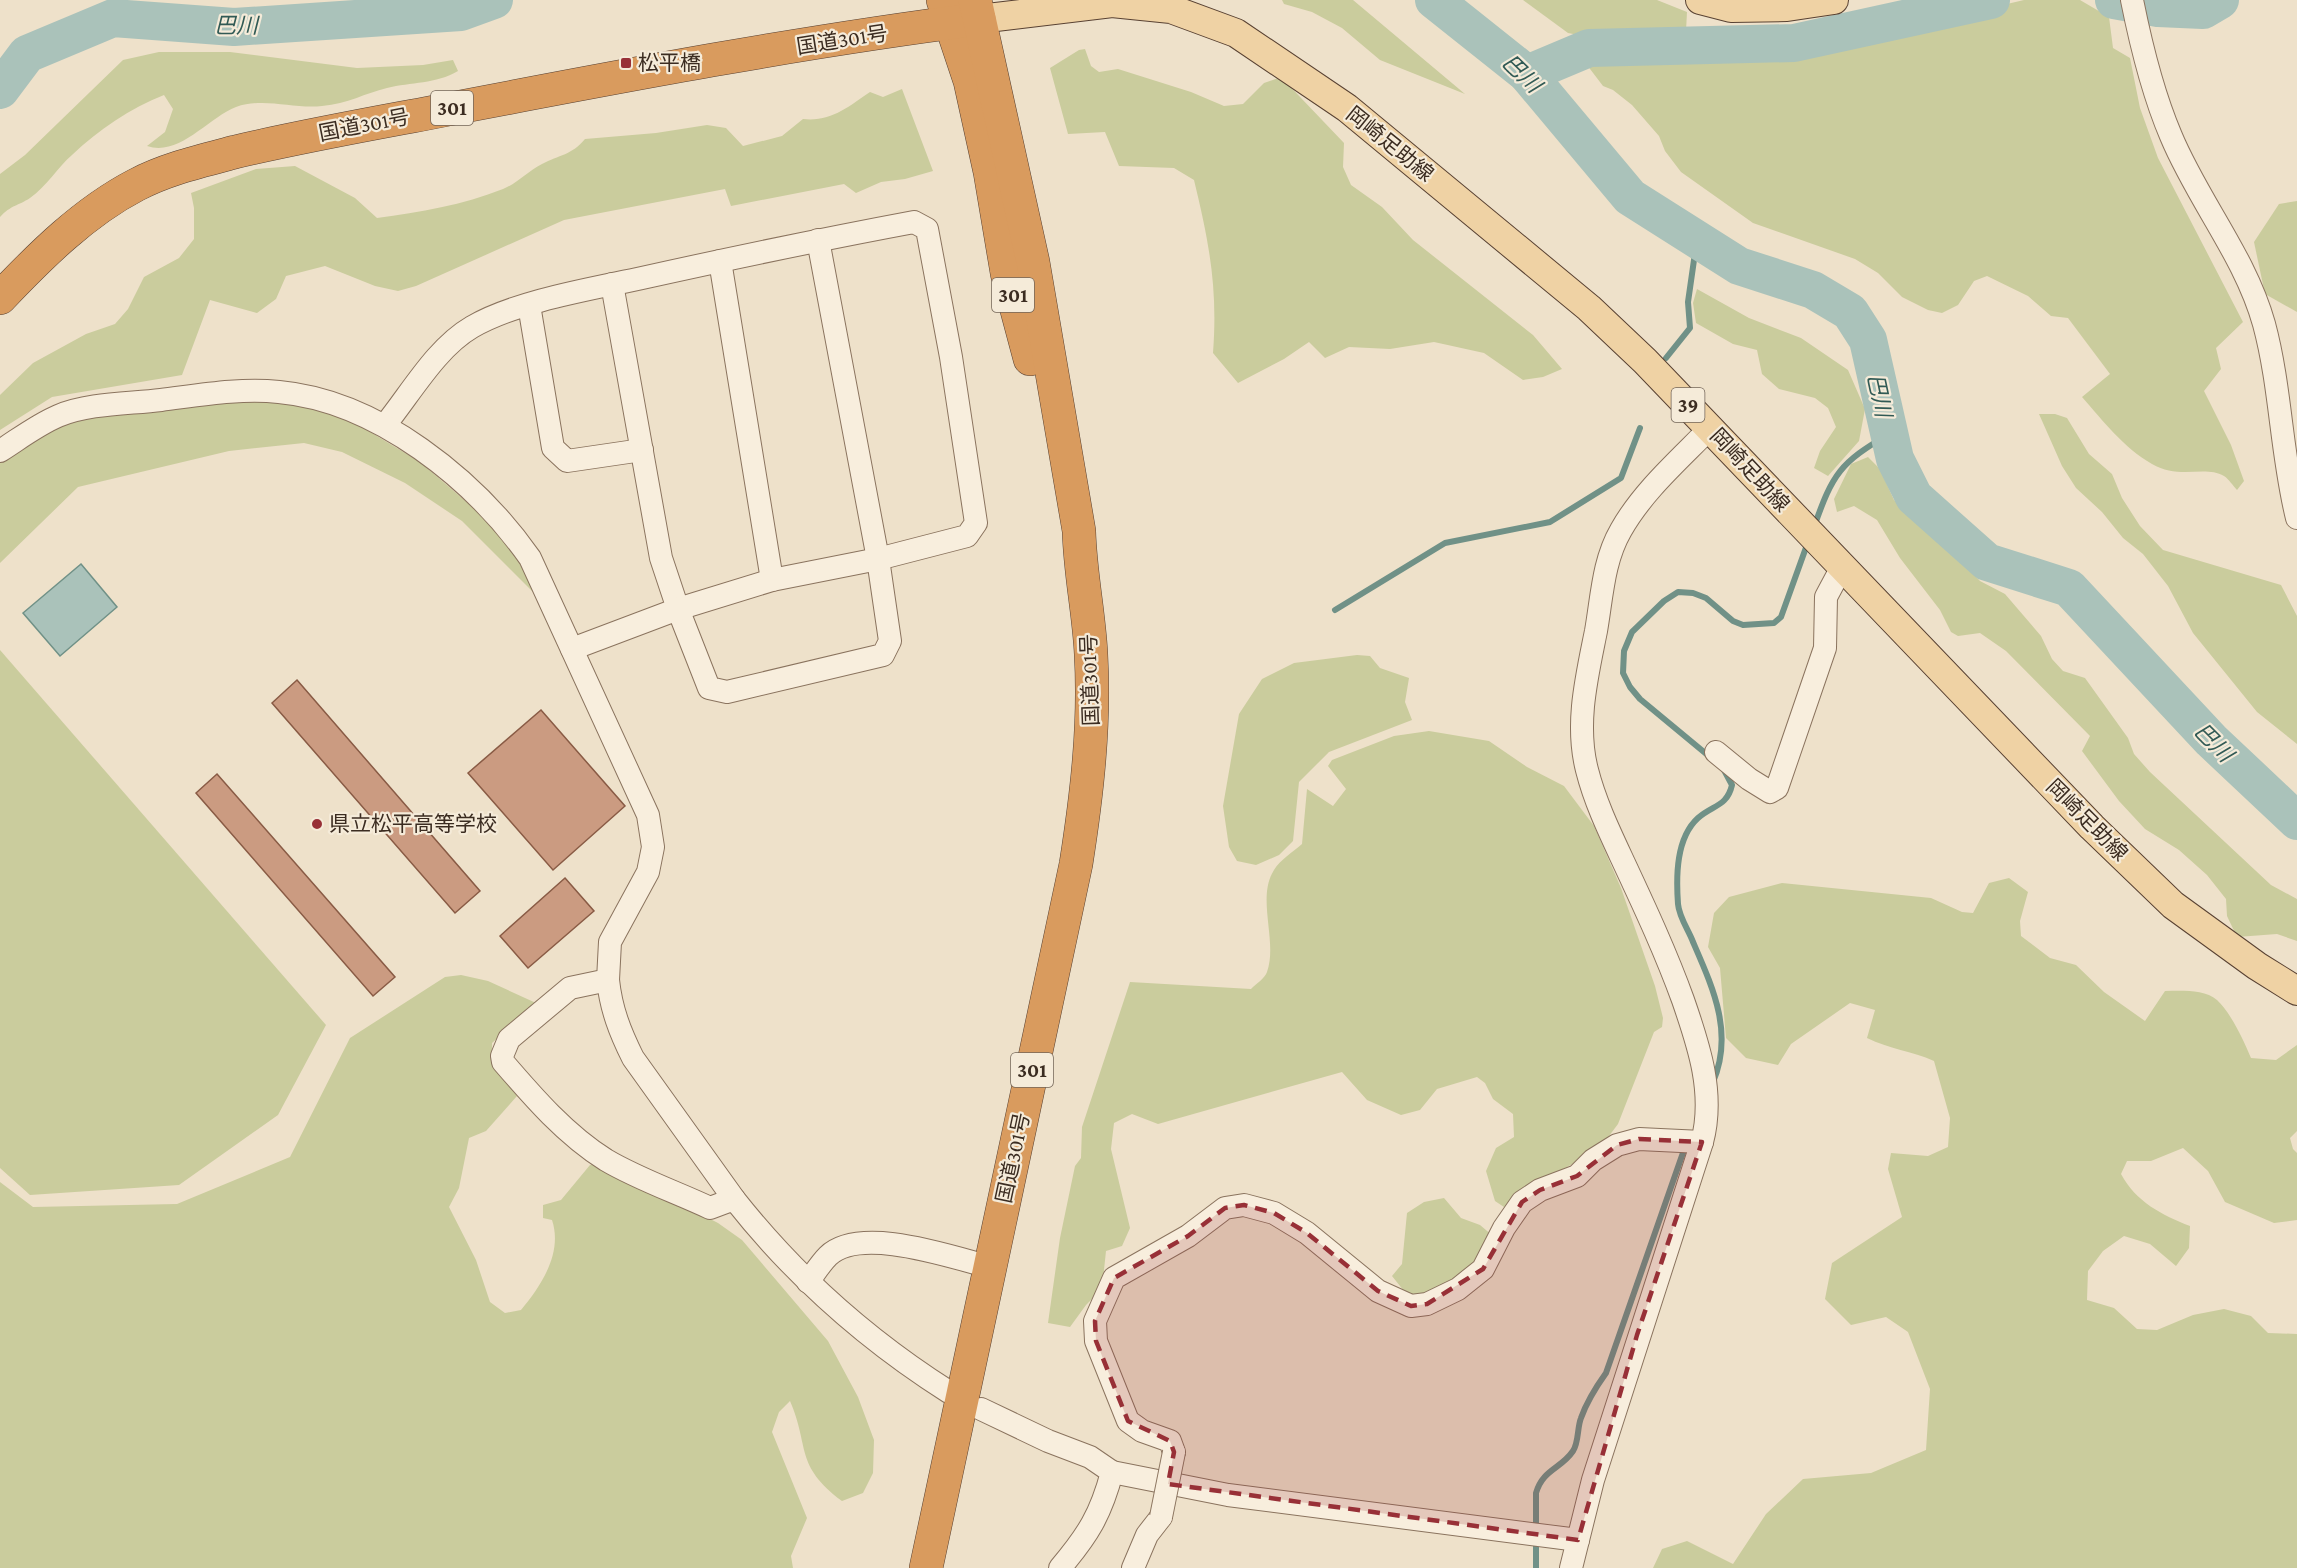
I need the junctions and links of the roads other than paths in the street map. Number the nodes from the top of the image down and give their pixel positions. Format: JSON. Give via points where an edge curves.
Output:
{"nodes":[{"id":1,"x":1700,"y":0,"type":"edge"},
{"id":2,"x":1834,"y":0,"type":"edge"},
{"id":3,"x":2132,"y":0,"type":"edge"},
{"id":4,"x":958,"y":9,"type":"edge"},
{"id":5,"x":818,"y":240,"type":"junction"},
{"id":6,"x":720,"y":261,"type":"junction"},
{"id":7,"x":612,"y":284,"type":"junction"},
{"id":8,"x":0,"y":298,"type":"edge"},
{"id":9,"x":529,"y":305,"type":"junction"},
{"id":10,"x":385,"y":425,"type":"junction"},
{"id":11,"x":1710,"y":428,"type":"junction"},
{"id":12,"x":642,"y":450,"type":"junction"},
{"id":13,"x":0,"y":451,"type":"edge"},
{"id":14,"x":2297,"y":518,"type":"edge"},
{"id":15,"x":878,"y":559,"type":"junction"},
{"id":16,"x":1842,"y":567,"type":"junction"},
{"id":17,"x":772,"y":579,"type":"junction"},
{"id":18,"x":678,"y":609,"type":"junction"},
{"id":19,"x":572,"y":649,"type":"junction"},
{"id":20,"x":1716,"y":752,"type":"dead end"},
{"id":21,"x":608,"y":980,"type":"junction"},
{"id":22,"x":2297,"y":992,"type":"edge"},
{"id":23,"x":1701,"y":1142,"type":"junction"},
{"id":24,"x":734,"y":1199,"type":"junction"},
{"id":25,"x":990,"y":1267,"type":"junction"},
{"id":26,"x":808,"y":1282,"type":"junction"},
{"id":27,"x":949,"y":1392,"type":"dead end"},
{"id":28,"x":981,"y":1409,"type":"dead end"},
{"id":29,"x":1112,"y":1472,"type":"junction"},
{"id":30,"x":1578,"y":1540,"type":"junction"},
{"id":31,"x":926,"y":1568,"type":"edge"},
{"id":32,"x":1060,"y":1568,"type":"edge"},
{"id":33,"x":1133,"y":1568,"type":"edge"},
{"id":34,"x":1571,"y":1568,"type":"edge"}],
"edges":[{"from":1,"to":2,"type":"main road","via":[[1731,8],[1787,7]]},
{"from":3,"to":14,"type":"street","via":[[2171,136],[2245,273],[2264,324]]},
{"from":4,"to":8,"type":"highway","name":"国道301号","number":"301","via":[[274,142],[185,165],[135,185],[98,210],[45,251]]},
{"from":4,"to":11,"type":"main road","name":"岡崎足助線","number":"39","via":[[1112,3],[1171,9],[1236,33],[1347,108],[1589,308]]},
{"from":4,"to":25,"type":"highway","name":"国道301号","number":"301","via":[[1007,273],[1071,544],[1080,567],[1092,672],[1088,786],[1076,864]]},
{"from":5,"to":6,"type":"street"},
{"from":5,"to":15,"type":"street"},
{"from":5,"to":15,"type":"street","via":[[914,222],[927,229],[936,276],[976,523],[967,536]]},
{"from":6,"to":7,"type":"street"},
{"from":6,"to":17,"type":"street"},
{"from":7,"to":9,"type":"street"},
{"from":7,"to":12,"type":"street"},
{"from":9,"to":10,"type":"street","via":[[472,327],[450,342]]},
{"from":9,"to":12,"type":"street","via":[[553,448],[567,461]]},
{"from":10,"to":13,"type":"street","via":[[320,399],[238,390],[60,415]]},
{"from":10,"to":19,"type":"street","via":[[428,455],[507,527],[530,558]]},
{"from":11,"to":16,"type":"main road","name":"岡崎足助線","number":"39"},
{"from":11,"to":23,"type":"street","via":[[1648,493],[1620,531],[1604,575],[1585,680],[1583,716],[1586,769],[1594,794],[1668,957],[1701,1063],[1708,1104]]},
{"from":12,"to":18,"type":"street","via":[[661,558]]},
{"from":15,"to":17,"type":"street"},
{"from":15,"to":18,"type":"street","via":[[890,641],[883,655],[727,692],[709,688]]},
{"from":16,"to":20,"type":"street","via":[[1826,597],[1825,648],[1777,788],[1770,792]]},
{"from":16,"to":22,"type":"main road","name":"岡崎足助線","number":"39","via":[[2092,827],[2173,905]]},
{"from":17,"to":18,"type":"street"},
{"from":18,"to":19,"type":"street"},
{"from":19,"to":21,"type":"street","via":[[648,815],[653,847],[641,888],[610,942]]},
{"from":21,"to":24,"type":"street","via":[[611,1006],[633,1058]]},
{"from":21,"to":24,"type":"street","via":[[570,988],[509,1039],[503,1062],[533,1097],[607,1160],[710,1208]]},
{"from":23,"to":30,"type":"street","via":[[1637,1335]]},
{"from":23,"to":33,"type":"street","bridge":true,"via":[[1639,1139],[1617,1145],[1577,1176],[1540,1190],[1522,1202],[1483,1269],[1458,1289],[1427,1304],[1411,1306],[1378,1291],[1307,1233],[1274,1213],[1244,1205],[1226,1208],[1188,1236],[1114,1278],[1095,1321],[1096,1341],[1128,1421],[1142,1431],[1170,1441],[1174,1452],[1161,1517],[1147,1535]]},
{"from":24,"to":26,"type":"street","via":[[767,1241]]},
{"from":25,"to":26,"type":"street","via":[[882,1241],[855,1244],[829,1255]]},
{"from":25,"to":31,"type":"highway","name":"国道301号","number":"301"},
{"from":26,"to":27,"type":"street","via":[[893,1355]]},
{"from":28,"to":29,"type":"street","via":[[1090,1457]]},
{"from":29,"to":30,"type":"street","via":[[1228,1495]]},
{"from":29,"to":32,"type":"street","via":[[1103,1506]]},
{"from":30,"to":34,"type":"street"}]}
